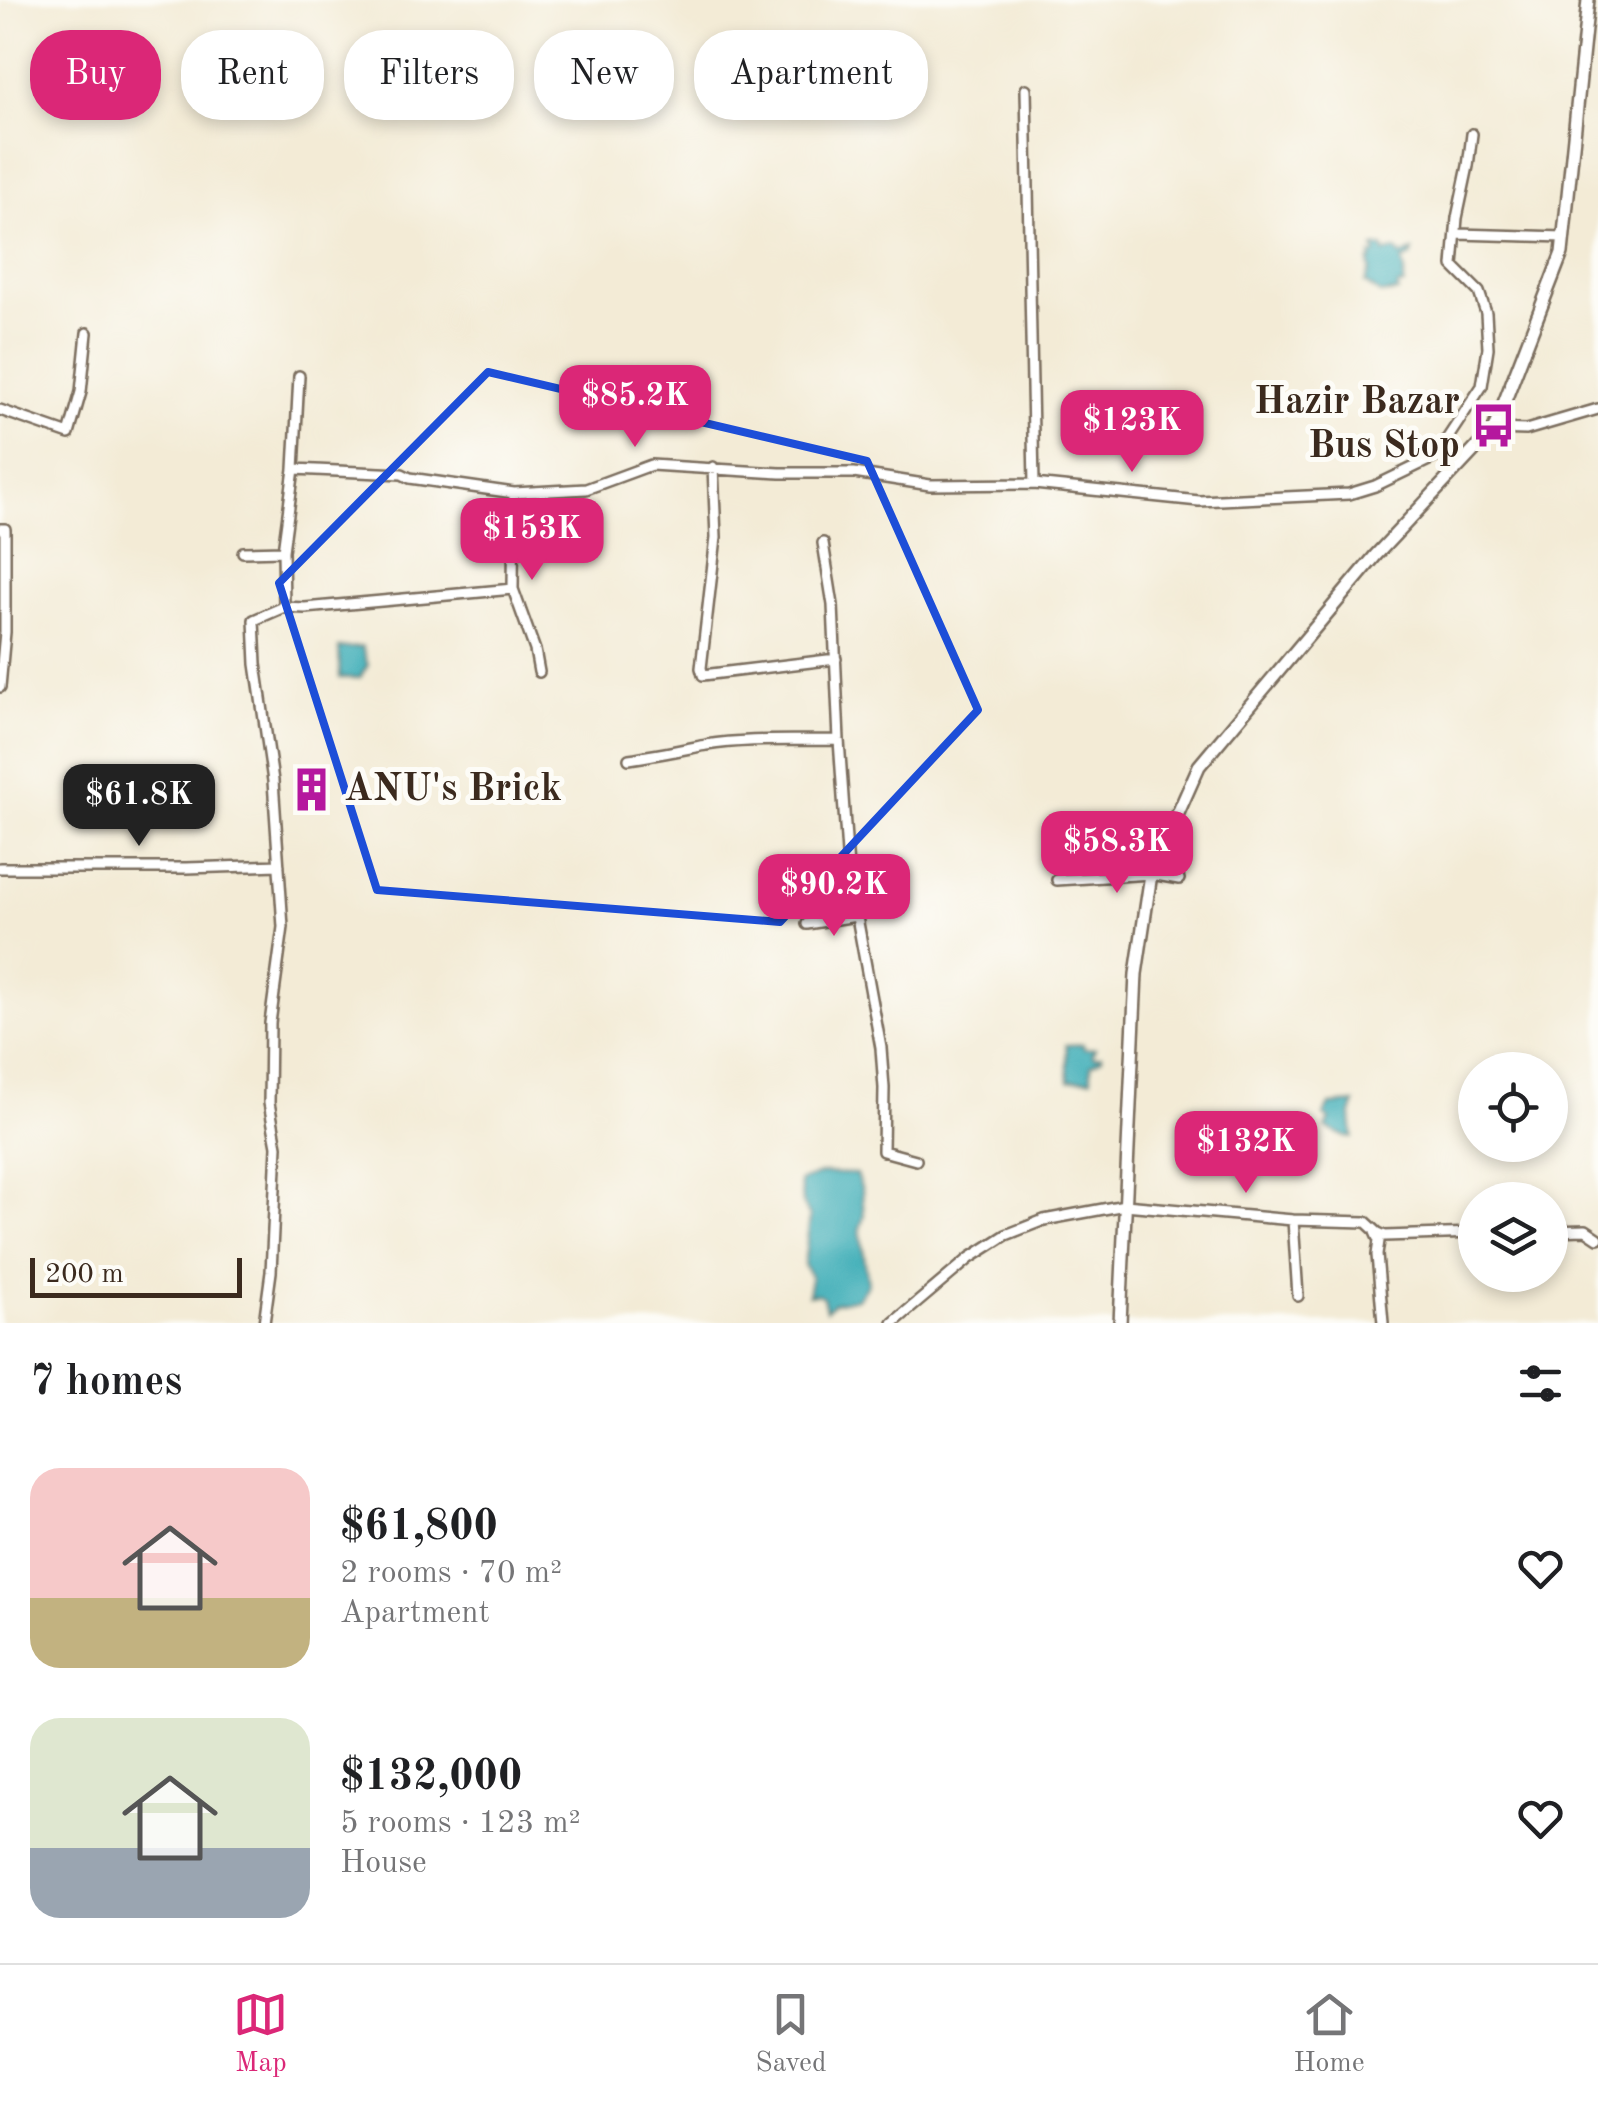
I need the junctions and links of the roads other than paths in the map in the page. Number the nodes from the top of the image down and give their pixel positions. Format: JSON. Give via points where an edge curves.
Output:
{"nodes":[{"id":1,"x":1591,"y":2,"type":"edge"},
{"id":2,"x":1026,"y":89,"type":"dead end"},
{"id":3,"x":1472,"y":134,"type":"dead end"},
{"id":4,"x":1456,"y":234,"type":"junction"},
{"id":5,"x":1564,"y":237,"type":"junction"},
{"id":6,"x":87,"y":332,"type":"dead end"},
{"id":7,"x":300,"y":376,"type":"dead end"},
{"id":8,"x":1598,"y":409,"type":"edge"},
{"id":9,"x":0,"y":410,"type":"edge"},
{"id":10,"x":1494,"y":430,"type":"junction"},
{"id":11,"x":714,"y":468,"type":"junction"},
{"id":12,"x":294,"y":469,"type":"junction"},
{"id":13,"x":1034,"y":484,"type":"junction"},
{"id":14,"x":514,"y":494,"type":"junction"},
{"id":15,"x":0,"y":529,"type":"edge"},
{"id":16,"x":823,"y":543,"type":"dead end"},
{"id":17,"x":283,"y":551,"type":"junction"},
{"id":18,"x":243,"y":552,"type":"dead end"},
{"id":19,"x":513,"y":589,"type":"junction"},
{"id":20,"x":284,"y":607,"type":"junction"},
{"id":21,"x":836,"y":659,"type":"junction"},
{"id":22,"x":539,"y":672,"type":"dead end"},
{"id":23,"x":0,"y":687,"type":"edge"},
{"id":24,"x":839,"y":740,"type":"junction"},
{"id":25,"x":629,"y":759,"type":"dead end"},
{"id":26,"x":278,"y":864,"type":"junction"},
{"id":27,"x":0,"y":868,"type":"edge"},
{"id":28,"x":1151,"y":874,"type":"junction"},
{"id":29,"x":1179,"y":879,"type":"dead end"},
{"id":30,"x":1057,"y":880,"type":"dead end"},
{"id":31,"x":856,"y":916,"type":"junction"},
{"id":32,"x":807,"y":924,"type":"dead end"},
{"id":33,"x":916,"y":1160,"type":"dead end"},
{"id":34,"x":1125,"y":1205,"type":"junction"},
{"id":35,"x":1293,"y":1220,"type":"junction"},
{"id":36,"x":1374,"y":1230,"type":"junction"},
{"id":37,"x":1568,"y":1230,"type":"edge"},
{"id":38,"x":1458,"y":1233,"type":"edge"},
{"id":39,"x":1598,"y":1238,"type":"edge"},
{"id":40,"x":1298,"y":1296,"type":"dead end"},
{"id":41,"x":264,"y":1323,"type":"edge"},
{"id":42,"x":893,"y":1323,"type":"edge"},
{"id":43,"x":1120,"y":1323,"type":"edge"},
{"id":44,"x":1383,"y":1323,"type":"edge"}],
"edges":[{"from":1,"to":5,"type":"main road"},
{"from":2,"to":13,"type":"street"},
{"from":3,"to":4,"type":"street"},
{"from":4,"to":5,"type":"street"},
{"from":4,"to":13,"type":"street","via":[[1453,266],[1479,292],[1488,348],[1482,386],[1435,457],[1349,494],[1199,501]]},
{"from":5,"to":10,"type":"main road"},
{"from":6,"to":9,"type":"street","via":[[69,434]]},
{"from":7,"to":12,"type":"street"},
{"from":8,"to":10,"type":"street","via":[[1526,430]]},
{"from":10,"to":28,"type":"main road","via":[[1376,555],[1199,766]]},
{"from":11,"to":13,"type":"street","via":[[854,473],[930,485]]},
{"from":11,"to":14,"type":"street","via":[[650,465],[586,489]]},
{"from":11,"to":21,"type":"street","via":[[716,537],[703,675]]},
{"from":12,"to":14,"type":"street","via":[[402,474]]},
{"from":12,"to":17,"type":"street"},
{"from":14,"to":19,"type":"street"},
{"from":15,"to":23,"type":"street","via":[[6,530]]},
{"from":16,"to":21,"type":"street"},
{"from":17,"to":18,"type":"street"},
{"from":17,"to":20,"type":"street"},
{"from":19,"to":20,"type":"street"},
{"from":19,"to":22,"type":"street"},
{"from":20,"to":26,"type":"street","via":[[254,620]]},
{"from":21,"to":24,"type":"street"},
{"from":24,"to":25,"type":"street","via":[[760,741]]},
{"from":24,"to":31,"type":"street"},
{"from":26,"to":27,"type":"street"},
{"from":26,"to":41,"type":"street","via":[[283,927],[270,1023],[269,1103],[277,1146]]},
{"from":28,"to":29,"type":"street"},
{"from":28,"to":30,"type":"street"},
{"from":28,"to":34,"type":"main road","via":[[1136,974]]},
{"from":31,"to":32,"type":"street"},
{"from":31,"to":33,"type":"street","via":[[880,1048],[883,1151]]},
{"from":34,"to":35,"type":"street"},
{"from":34,"to":42,"type":"street","via":[[1006,1234]]},
{"from":34,"to":43,"type":"main road"},
{"from":35,"to":36,"type":"street","via":[[1366,1222]]},
{"from":35,"to":40,"type":"street"},
{"from":36,"to":38,"type":"street","via":[[1392,1236]]},
{"from":36,"to":44,"type":"street"},
{"from":37,"to":39,"type":"street"}]}
